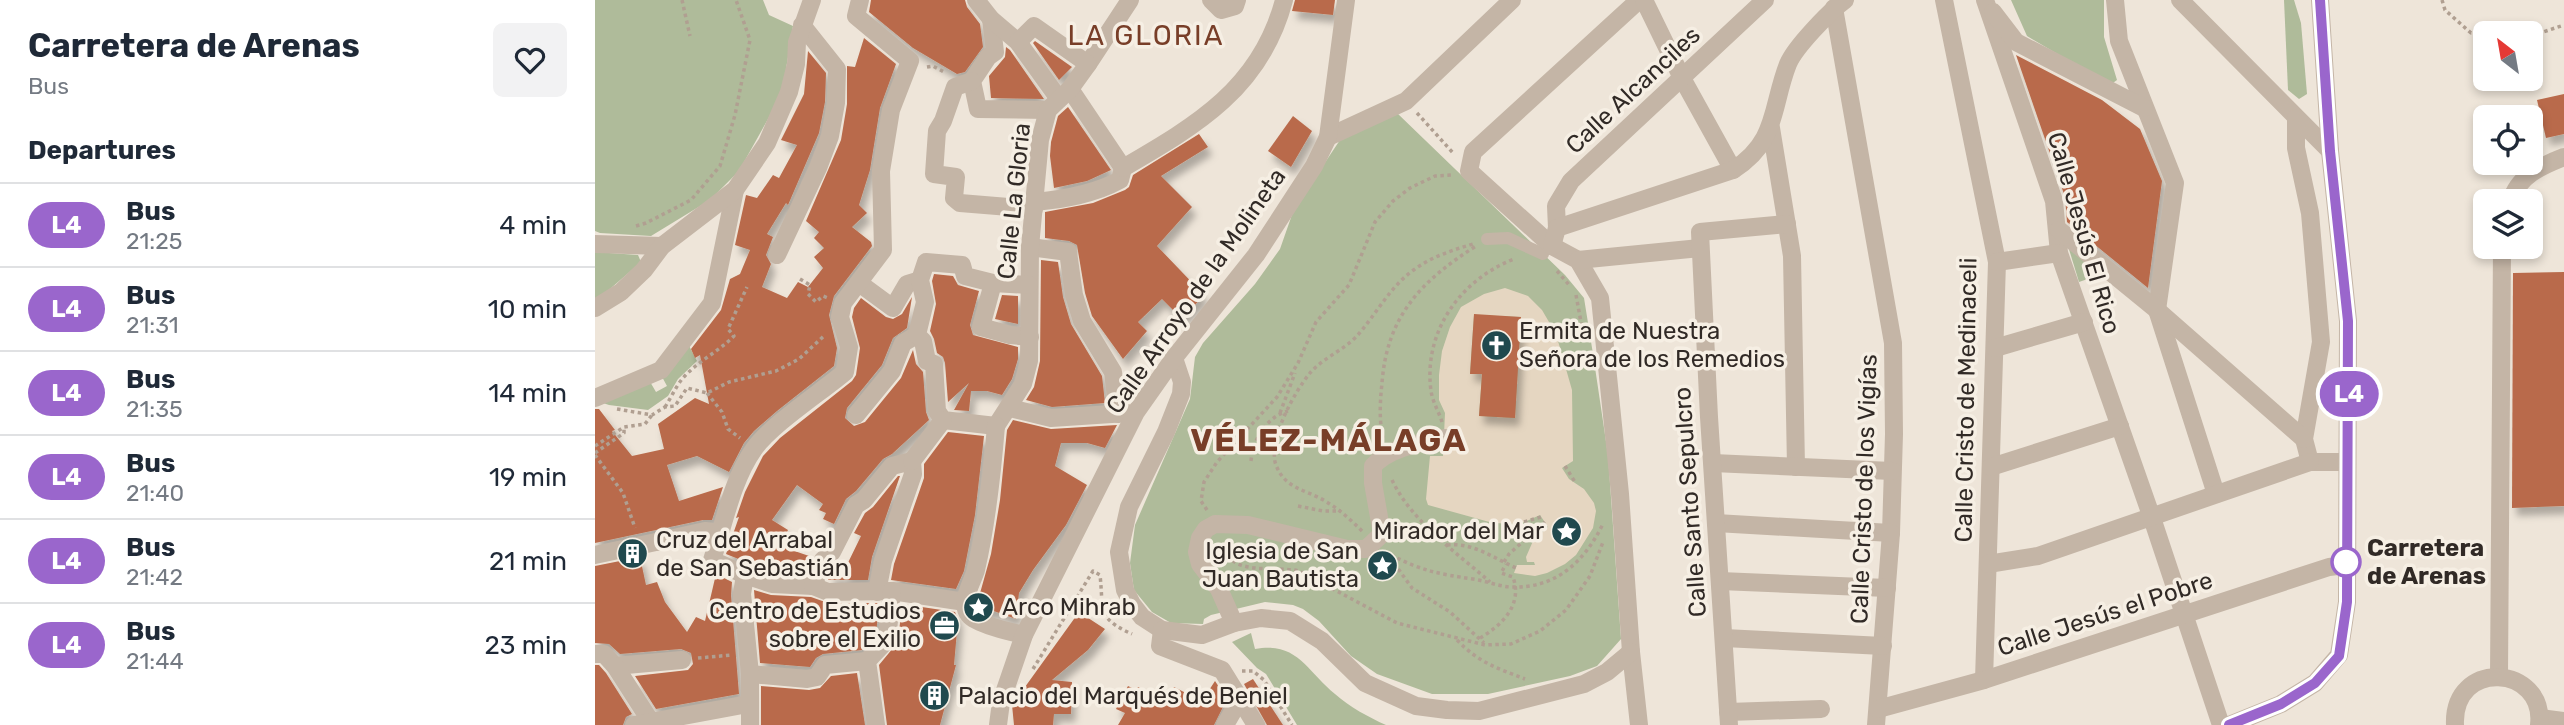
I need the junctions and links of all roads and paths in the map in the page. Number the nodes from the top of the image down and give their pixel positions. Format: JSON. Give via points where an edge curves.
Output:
{"nodes":[{"id":1,"x":682,"y":0,"type":"edge"},
{"id":2,"x":736,"y":0,"type":"edge"},
{"id":3,"x":812,"y":0,"type":"edge"},
{"id":4,"x":860,"y":0,"type":"edge"},
{"id":5,"x":976,"y":0,"type":"edge"},
{"id":6,"x":1130,"y":0,"type":"edge"},
{"id":7,"x":1211,"y":0,"type":"edge"},
{"id":8,"x":1237,"y":0,"type":"edge"},
{"id":9,"x":1284,"y":0,"type":"edge"},
{"id":10,"x":1346,"y":0,"type":"edge"},
{"id":11,"x":1511,"y":0,"type":"edge"},
{"id":12,"x":1641,"y":0,"type":"edge"},
{"id":13,"x":1765,"y":0,"type":"edge"},
{"id":14,"x":1944,"y":0,"type":"edge"},
{"id":15,"x":1985,"y":0,"type":"edge"},
{"id":16,"x":2115,"y":0,"type":"edge"},
{"id":17,"x":2180,"y":0,"type":"edge"},
{"id":18,"x":2320,"y":0,"type":"edge"},
{"id":19,"x":2442,"y":0,"type":"edge"},
{"id":20,"x":1840,"y":4,"type":"edge"},
{"id":21,"x":991,"y":19,"type":"junction"},
{"id":22,"x":801,"y":25,"type":"junction"},
{"id":23,"x":2564,"y":26,"type":"edge"},
{"id":24,"x":2543,"y":32,"type":"edge"},
{"id":25,"x":2473,"y":33,"type":"edge"},
{"id":26,"x":690,"y":36,"type":"dead end"},
{"id":27,"x":1018,"y":42,"type":"junction"},
{"id":28,"x":1088,"y":64,"type":"junction"},
{"id":29,"x":1682,"y":78,"type":"junction"},
{"id":30,"x":972,"y":81,"type":"junction"},
{"id":31,"x":1059,"y":99,"type":"junction"},
{"id":32,"x":1406,"y":101,"type":"junction"},
{"id":33,"x":2144,"y":108,"type":"junction"},
{"id":34,"x":2296,"y":118,"type":"junction"},
{"id":35,"x":1771,"y":128,"type":"junction"},
{"id":36,"x":1328,"y":138,"type":"junction"},
{"id":37,"x":2330,"y":151,"type":"junction"},
{"id":38,"x":2564,"y":157,"type":"edge"},
{"id":39,"x":1123,"y":168,"type":"junction"},
{"id":40,"x":1733,"y":170,"type":"junction"},
{"id":41,"x":1469,"y":172,"type":"junction"},
{"id":42,"x":2514,"y":189,"type":"edge"},
{"id":43,"x":734,"y":190,"type":"junction"},
{"id":44,"x":1035,"y":206,"type":"junction"},
{"id":45,"x":1787,"y":224,"type":"junction"},
{"id":46,"x":627,"y":229,"type":"dead end"},
{"id":47,"x":2059,"y":230,"type":"junction"},
{"id":48,"x":1487,"y":239,"type":"junction"},
{"id":49,"x":1551,"y":243,"type":"junction"},
{"id":50,"x":595,"y":244,"type":"edge"},
{"id":51,"x":662,"y":246,"type":"junction"},
{"id":52,"x":1030,"y":247,"type":"junction"},
{"id":53,"x":1699,"y":248,"type":"junction"},
{"id":54,"x":2059,"y":253,"type":"junction"},
{"id":55,"x":778,"y":256,"type":"dead end"},
{"id":56,"x":2502,"y":259,"type":"edge"},
{"id":57,"x":1578,"y":260,"type":"junction"},
{"id":58,"x":1997,"y":262,"type":"junction"},
{"id":59,"x":800,"y":279,"type":"dead end"},
{"id":60,"x":920,"y":280,"type":"junction"},
{"id":61,"x":859,"y":283,"type":"junction"},
{"id":62,"x":993,"y":283,"type":"junction"},
{"id":63,"x":1029,"y":285,"type":"junction"},
{"id":64,"x":747,"y":287,"type":"dead end"},
{"id":65,"x":595,"y":308,"type":"edge"},
{"id":66,"x":842,"y":310,"type":"junction"},
{"id":67,"x":2157,"y":310,"type":"junction"},
{"id":68,"x":2084,"y":322,"type":"junction"},
{"id":69,"x":917,"y":335,"type":"junction"},
{"id":70,"x":1030,"y":337,"type":"junction"},
{"id":71,"x":1585,"y":344,"type":"dead end"},
{"id":72,"x":1995,"y":348,"type":"junction"},
{"id":73,"x":1174,"y":358,"type":"junction"},
{"id":74,"x":1298,"y":363,"type":"junction"},
{"id":75,"x":707,"y":393,"type":"junction"},
{"id":76,"x":600,"y":404,"type":"edge"},
{"id":77,"x":665,"y":407,"type":"junction"},
{"id":78,"x":1010,"y":408,"type":"junction"},
{"id":79,"x":1288,"y":411,"type":"junction"},
{"id":80,"x":1136,"y":412,"type":"junction"},
{"id":81,"x":1280,"y":413,"type":"junction"},
{"id":82,"x":1118,"y":414,"type":"junction"},
{"id":83,"x":652,"y":415,"type":"junction"},
{"id":84,"x":856,"y":415,"type":"dead end"},
{"id":85,"x":943,"y":420,"type":"junction"},
{"id":86,"x":996,"y":426,"type":"junction"},
{"id":87,"x":2120,"y":426,"type":"junction"},
{"id":88,"x":624,"y":427,"type":"junction"},
{"id":89,"x":1445,"y":438,"type":"joint"},
{"id":90,"x":2304,"y":439,"type":"junction"},
{"id":91,"x":595,"y":446,"type":"edge"},
{"id":92,"x":754,"y":449,"type":"junction"},
{"id":93,"x":595,"y":454,"type":"edge"},
{"id":94,"x":1386,"y":456,"type":"junction"},
{"id":95,"x":912,"y":461,"type":"junction"},
{"id":96,"x":1251,"y":461,"type":"dead end"},
{"id":97,"x":2347,"y":461,"type":"junction"},
{"id":98,"x":2310,"y":462,"type":"junction"},
{"id":99,"x":1713,"y":463,"type":"junction"},
{"id":100,"x":1565,"y":466,"type":"dead end"},
{"id":101,"x":1796,"y":467,"type":"junction"},
{"id":102,"x":1991,"y":467,"type":"junction"},
{"id":103,"x":1892,"y":471,"type":"junction"},
{"id":104,"x":1575,"y":482,"type":"dead end"},
{"id":105,"x":2216,"y":494,"type":"junction"},
{"id":106,"x":1298,"y":506,"type":"dead end"},
{"id":107,"x":1341,"y":511,"type":"junction"},
{"id":108,"x":1541,"y":517,"type":"dead end"},
{"id":109,"x":2152,"y":518,"type":"junction"},
{"id":110,"x":1524,"y":522,"type":"dead end"},
{"id":111,"x":1545,"y":522,"type":"dead end"},
{"id":112,"x":1717,"y":523,"type":"junction"},
{"id":113,"x":635,"y":528,"type":"dead end"},
{"id":114,"x":1218,"y":530,"type":"junction"},
{"id":115,"x":721,"y":533,"type":"junction"},
{"id":116,"x":1891,"y":533,"type":"junction"},
{"id":117,"x":1447,"y":545,"type":"junction"},
{"id":118,"x":1382,"y":548,"type":"junction"},
{"id":119,"x":595,"y":555,"type":"edge"},
{"id":120,"x":1505,"y":563,"type":"junction"},
{"id":121,"x":1988,"y":564,"type":"junction"},
{"id":122,"x":2346,"y":565,"type":"junction"},
{"id":123,"x":1516,"y":568,"type":"dead end"},
{"id":124,"x":745,"y":575,"type":"junction"},
{"id":125,"x":1720,"y":581,"type":"junction"},
{"id":126,"x":1490,"y":582,"type":"junction"},
{"id":127,"x":1101,"y":585,"type":"dead end"},
{"id":128,"x":813,"y":586,"type":"junction"},
{"id":129,"x":1516,"y":587,"type":"junction"},
{"id":130,"x":1887,"y":588,"type":"junction"},
{"id":131,"x":885,"y":591,"type":"junction"},
{"id":132,"x":965,"y":602,"type":"junction"},
{"id":133,"x":2183,"y":615,"type":"junction"},
{"id":134,"x":1234,"y":624,"type":"junction"},
{"id":135,"x":1162,"y":630,"type":"junction"},
{"id":136,"x":1024,"y":635,"type":"junction"},
{"id":137,"x":1480,"y":638,"type":"junction"},
{"id":138,"x":1724,"y":638,"type":"junction"},
{"id":139,"x":1456,"y":639,"type":"junction"},
{"id":140,"x":1485,"y":645,"type":"junction"},
{"id":141,"x":1883,"y":646,"type":"junction"},
{"id":142,"x":1631,"y":652,"type":"junction"},
{"id":143,"x":595,"y":654,"type":"edge"},
{"id":144,"x":748,"y":655,"type":"junction"},
{"id":145,"x":682,"y":660,"type":"joint"},
{"id":146,"x":1031,"y":660,"type":"dead end"},
{"id":147,"x":867,"y":661,"type":"junction"},
{"id":148,"x":615,"y":666,"type":"junction"},
{"id":149,"x":1027,"y":669,"type":"dead end"},
{"id":150,"x":1223,"y":670,"type":"junction"},
{"id":151,"x":750,"y":674,"type":"junction"},
{"id":152,"x":2499,"y":676,"type":"junction"},
{"id":153,"x":1027,"y":679,"type":"dead end"},
{"id":154,"x":1984,"y":680,"type":"junction"},
{"id":155,"x":1534,"y":698,"type":"junction"},
{"id":156,"x":1240,"y":699,"type":"junction"},
{"id":157,"x":748,"y":704,"type":"junction"},
{"id":158,"x":1821,"y":709,"type":"dead end"},
{"id":159,"x":1877,"y":717,"type":"edge"},
{"id":160,"x":1728,"y":718,"type":"edge"},
{"id":161,"x":2564,"y":721,"type":"edge"},
{"id":162,"x":2540,"y":722,"type":"edge"},
{"id":163,"x":646,"y":724,"type":"edge"},
{"id":164,"x":2454,"y":724,"type":"edge"},
{"id":165,"x":750,"y":725,"type":"edge"},
{"id":166,"x":876,"y":725,"type":"edge"},
{"id":167,"x":998,"y":725,"type":"edge"},
{"id":168,"x":1225,"y":725,"type":"edge"},
{"id":169,"x":1256,"y":725,"type":"edge"},
{"id":170,"x":1292,"y":725,"type":"edge"},
{"id":171,"x":1639,"y":725,"type":"edge"},
{"id":172,"x":2221,"y":725,"type":"edge"},
{"id":173,"x":2229,"y":725,"type":"edge"}],
"edges":[{"from":1,"to":26,"type":"path"},
{"from":2,"to":46,"type":"path","via":[[750,40],[720,166],[691,200]]},
{"from":3,"to":22,"type":"street"},
{"from":4,"to":61,"type":"street","via":[[856,16],[910,61],[891,110],[881,171],[883,250]]},
{"from":5,"to":21,"type":"street"},
{"from":6,"to":28,"type":"street","name":"Calle La Gloria"},
{"from":7,"to":8,"type":"street","via":[[1221,10]]},
{"from":9,"to":39,"type":"street","via":[[1261,58],[1223,102]]},
{"from":10,"to":36,"type":"street","name":"Calle Arroyo de la Molineta"},
{"from":11,"to":32,"type":"street"},
{"from":12,"to":29,"type":"street"},
{"from":12,"to":41,"type":"street","via":[[1473,152]]},
{"from":13,"to":29,"type":"street","name":"Calle Alcanciles"},
{"from":14,"to":58,"type":"street","name":"Calle Cristo de Medinaceli"},
{"from":15,"to":33,"type":"street","via":[[2016,42]]},
{"from":15,"to":47,"type":"street","name":"Calle Jesús El Rico","via":[[2054,201]]},
{"from":16,"to":33,"type":"street","via":[[2119,41]]},
{"from":17,"to":34,"type":"street"},
{"from":18,"to":37,"type":"street"},
{"from":19,"to":25,"type":"path","via":[[2445,10]]},
{"from":20,"to":35,"type":"street","via":[[1789,61]]},
{"from":20,"to":103,"type":"street","name":"Calle Cristo de los Vigías","via":[[1893,342]]},
{"from":21,"to":27,"type":"street"},
{"from":21,"to":30,"type":"street","via":[[995,52]]},
{"from":22,"to":43,"type":"street","via":[[789,92],[767,143]]},
{"from":22,"to":55,"type":"street","via":[[837,69],[836,103],[818,169]]},
{"from":23,"to":24,"type":"path"},
{"from":27,"to":28,"type":"street","via":[[1034,26]]},
{"from":27,"to":31,"type":"street"},
{"from":28,"to":31,"type":"street","name":"Calle La Gloria"},
{"from":29,"to":40,"type":"street"},
{"from":29,"to":49,"type":"street","name":"Calle Alcanciles","via":[[1571,181],[1556,206]]},
{"from":30,"to":31,"type":"street","via":[[978,109]]},
{"from":30,"to":44,"type":"street","via":[[955,87],[937,131],[934,174],[956,177],[954,198],[960,203]]},
{"from":31,"to":39,"type":"street"},
{"from":31,"to":44,"type":"street","name":"Calle La Gloria","via":[[1040,140]]},
{"from":32,"to":36,"type":"street"},
{"from":32,"to":41,"type":"path"},
{"from":33,"to":67,"type":"street","via":[[2175,183]]},
{"from":34,"to":37,"type":"street"},
{"from":34,"to":90,"type":"street","via":[[2321,342]]},
{"from":35,"to":40,"type":"street","via":[[1749,160]]},
{"from":35,"to":45,"type":"street"},
{"from":36,"to":73,"type":"street","name":"Calle Arroyo de la Molineta","via":[[1256,255]]},
{"from":37,"to":97,"type":"street","via":[[2348,321]]},
{"from":38,"to":42,"type":"street","via":[[2539,167]]},
{"from":39,"to":44,"type":"street","via":[[1120,180],[1105,188]]},
{"from":40,"to":49,"type":"street"},
{"from":41,"to":49,"type":"street"},
{"from":41,"to":74,"type":"path","via":[[1435,176],[1393,201],[1375,222],[1349,285],[1317,322]]},
{"from":43,"to":51,"type":"street"},
{"from":43,"to":76,"type":"street","via":[[712,303],[661,370]]},
{"from":44,"to":52,"type":"street","name":"Calle La Gloria"},
{"from":45,"to":53,"type":"street","via":[[1700,232]]},
{"from":45,"to":101,"type":"street","via":[[1792,256]]},
{"from":47,"to":54,"type":"street","name":"Calle Jesús El Rico"},
{"from":47,"to":67,"type":"street"},
{"from":48,"to":49,"type":"lane"},
{"from":48,"to":79,"type":"path","via":[[1436,256],[1401,279],[1356,337],[1311,372]]},
{"from":48,"to":94,"type":"path","via":[[1420,288],[1393,331],[1381,395]]},
{"from":49,"to":57,"type":"street"},
{"from":49,"to":71,"type":"path","via":[[1575,292]]},
{"from":49,"to":89,"type":"path","via":[[1488,271],[1449,310],[1434,343],[1431,383]]},
{"from":50,"to":51,"type":"street"},
{"from":51,"to":65,"type":"street","via":[[621,292]]},
{"from":52,"to":63,"type":"street","name":"Calle La Gloria"},
{"from":52,"to":82,"type":"street","via":[[1068,251],[1082,321],[1113,372]]},
{"from":53,"to":57,"type":"street"},
{"from":53,"to":99,"type":"street","name":"Calle Santo Sepulcro"},
{"from":54,"to":58,"type":"street"},
{"from":54,"to":68,"type":"street","name":"Calle Jesús El Rico"},
{"from":56,"to":152,"type":"street"},
{"from":57,"to":142,"type":"street","via":[[1600,298],[1605,332]]},
{"from":58,"to":72,"type":"street","name":"Calle Cristo de Medinaceli"},
{"from":59,"to":66,"type":"path","via":[[810,285],[808,294],[815,302],[823,296]]},
{"from":60,"to":61,"type":"street","via":[[907,284],[893,308]]},
{"from":60,"to":62,"type":"street","via":[[926,262],[962,265],[965,276]]},
{"from":60,"to":69,"type":"street","via":[[925,302]]},
{"from":61,"to":66,"type":"street"},
{"from":62,"to":63,"type":"street"},
{"from":62,"to":70,"type":"street","via":[[981,327]]},
{"from":63,"to":70,"type":"street","name":"Calle La Gloria"},
{"from":64,"to":77,"type":"path","via":[[729,329],[734,336],[682,379]]},
{"from":66,"to":75,"type":"path","via":[[820,342],[799,359]]},
{"from":66,"to":92,"type":"street","via":[[849,347],[845,372]]},
{"from":67,"to":90,"type":"street"},
{"from":67,"to":105,"type":"street"},
{"from":68,"to":72,"type":"street"},
{"from":68,"to":87,"type":"street","name":"Calle Jesús El Rico"},
{"from":69,"to":84,"type":"street","via":[[904,343],[892,371]]},
{"from":69,"to":85,"type":"street","via":[[927,361],[934,364],[937,411]]},
{"from":70,"to":78,"type":"street","name":"Calle La Gloria","via":[[1023,384]]},
{"from":72,"to":102,"type":"street","name":"Calle Cristo de Medinaceli"},
{"from":73,"to":80,"type":"street","name":"Calle Arroyo de la Molineta"},
{"from":73,"to":135,"type":"street","via":[[1181,394],[1129,508],[1119,552],[1132,604]]},
{"from":74,"to":81,"type":"path"},
{"from":74,"to":114,"type":"path","via":[[1277,397],[1204,482],[1202,501]]},
{"from":75,"to":77,"type":"path","via":[[687,388],[675,406]]},
{"from":75,"to":92,"type":"path","via":[[728,429]]},
{"from":76,"to":83,"type":"path"},
{"from":77,"to":83,"type":"path"},
{"from":78,"to":82,"type":"street","via":[[1051,418]]},
{"from":78,"to":86,"type":"street","name":"Calle La Gloria"},
{"from":79,"to":81,"type":"path"},
{"from":79,"to":107,"type":"path","via":[[1275,439],[1277,468],[1291,486]]},
{"from":80,"to":82,"type":"street"},
{"from":80,"to":136,"type":"street","name":"Calle Arroyo de la Molineta"},
{"from":81,"to":96,"type":"path","via":[[1257,438]]},
{"from":83,"to":88,"type":"path","via":[[645,424]]},
{"from":85,"to":86,"type":"street"},
{"from":85,"to":95,"type":"street"},
{"from":86,"to":132,"type":"street","via":[[988,513]]},
{"from":87,"to":102,"type":"street"},
{"from":87,"to":109,"type":"street","name":"Calle Jesús El Rico"},
{"from":88,"to":91,"type":"path"},
{"from":88,"to":93,"type":"path","via":[[624,433]]},
{"from":89,"to":94,"type":"street","via":[[1413,444]]},
{"from":90,"to":98,"type":"street"},
{"from":92,"to":115,"type":"street","via":[[740,475]]},
{"from":93,"to":113,"type":"path","via":[[622,493]]},
{"from":94,"to":117,"type":"path","via":[[1396,489]]},
{"from":94,"to":118,"type":"street","via":[[1371,473]]},
{"from":95,"to":128,"type":"street","via":[[892,466],[856,505]]},
{"from":95,"to":131,"type":"street","via":[[913,474],[883,561]]},
{"from":97,"to":98,"type":"street"},
{"from":97,"to":122,"type":"street"},
{"from":98,"to":105,"type":"street"},
{"from":99,"to":101,"type":"street"},
{"from":99,"to":112,"type":"street","name":"Calle Santo Sepulcro"},
{"from":100,"to":104,"type":"path"},
{"from":101,"to":103,"type":"street"},
{"from":102,"to":121,"type":"street","name":"Calle Cristo de Medinaceli"},
{"from":103,"to":116,"type":"street","name":"Calle Cristo de los Vigías"},
{"from":105,"to":109,"type":"street"},
{"from":106,"to":107,"type":"path"},
{"from":107,"to":118,"type":"path"},
{"from":108,"to":110,"type":"path"},
{"from":109,"to":121,"type":"street","via":[[2038,556]]},
{"from":109,"to":133,"type":"street","name":"Calle Jesús El Rico"},
{"from":111,"to":120,"type":"path"},
{"from":112,"to":116,"type":"street"},
{"from":112,"to":125,"type":"street","name":"Calle Santo Sepulcro"},
{"from":114,"to":118,"type":"street","via":[[1248,525],[1357,550]]},
{"from":114,"to":134,"type":"street","via":[[1206,529],[1197,552]]},
{"from":114,"to":139,"type":"path","via":[[1228,557],[1242,566],[1299,571],[1397,624]]},
{"from":115,"to":119,"type":"street","via":[[705,531]]},
{"from":115,"to":124,"type":"street","via":[[712,560]]},
{"from":116,"to":130,"type":"street","name":"Calle Cristo de los Vigías"},
{"from":117,"to":120,"type":"path","via":[[1458,544]]},
{"from":117,"to":126,"type":"path"},
{"from":118,"to":126,"type":"path","via":[[1428,572]]},
{"from":118,"to":137,"type":"path","via":[[1412,588]]},
{"from":120,"to":123,"type":"path"},
{"from":120,"to":129,"type":"path","via":[[1501,573],[1513,577]]},
{"from":121,"to":154,"type":"street","name":"Calle Cristo de Medinaceli"},
{"from":122,"to":133,"type":"street","name":"Calle Jesús el Pobre"},
{"from":122,"to":173,"type":"street","via":[[2347,602],[2339,656],[2315,683],[2281,704]]},
{"from":124,"to":128,"type":"street","via":[[772,584]]},
{"from":124,"to":144,"type":"street","via":[[742,594]]},
{"from":125,"to":130,"type":"street"},
{"from":125,"to":138,"type":"street","name":"Calle Santo Sepulcro"},
{"from":126,"to":129,"type":"path"},
{"from":127,"to":153,"type":"path","via":[[1100,575],[1093,570]]},
{"from":128,"to":131,"type":"street","via":[[828,592]]},
{"from":129,"to":137,"type":"path","via":[[1506,620]]},
{"from":129,"to":140,"type":"path","via":[[1544,582],[1574,566],[1604,522],[1603,543],[1590,576],[1566,610],[1539,631],[1511,644]]},
{"from":130,"to":141,"type":"street","name":"Calle Cristo de los Vigías"},
{"from":131,"to":132,"type":"street"},
{"from":131,"to":147,"type":"street","via":[[887,640]]},
{"from":132,"to":136,"type":"street","via":[[973,620]]},
{"from":133,"to":154,"type":"street","name":"Calle Jesús el Pobre"},
{"from":133,"to":172,"type":"street","name":"Calle Jesús El Rico"},
{"from":134,"to":135,"type":"street","via":[[1202,635]]},
{"from":134,"to":155,"type":"street","via":[[1261,618],[1290,621],[1322,641],[1365,684],[1416,706],[1479,711]]},
{"from":135,"to":150,"type":"street","via":[[1160,646]]},
{"from":136,"to":167,"type":"street","name":"Calle Arroyo de la Molineta","via":[[1001,702]]},
{"from":137,"to":140,"type":"path"},
{"from":138,"to":141,"type":"street"},
{"from":138,"to":160,"type":"street","name":"Calle Santo Sepulcro"},
{"from":139,"to":140,"type":"path"},
{"from":139,"to":155,"type":"path","via":[[1471,655],[1525,679]]},
{"from":141,"to":159,"type":"street","name":"Calle Cristo de los Vigías"},
{"from":142,"to":155,"type":"street","via":[[1584,684]]},
{"from":142,"to":171,"type":"street"},
{"from":143,"to":148,"type":"street","via":[[604,654]]},
{"from":144,"to":145,"type":"path"},
{"from":144,"to":151,"type":"street"},
{"from":145,"to":148,"type":"street"},
{"from":146,"to":149,"type":"path"},
{"from":147,"to":151,"type":"street","via":[[825,665],[817,677],[807,679]]},
{"from":147,"to":166,"type":"street"},
{"from":148,"to":163,"type":"street"},
{"from":150,"to":156,"type":"street"},
{"from":150,"to":170,"type":"path","via":[[1253,671],[1264,680]]},
{"from":151,"to":157,"type":"street"},
{"from":152,"to":162,"type":"street","via":[[2531,692]]},
{"from":152,"to":164,"type":"street","via":[[2475,682],[2461,695]]},
{"from":154,"to":159,"type":"street","name":"Calle Jesús el Pobre"},
{"from":156,"to":168,"type":"street"},
{"from":156,"to":169,"type":"street"},
{"from":157,"to":163,"type":"street"},
{"from":157,"to":165,"type":"street"},
{"from":158,"to":160,"type":"street","name":"Calle Santo Sepulcro"},
{"from":161,"to":162,"type":"street"}]}
